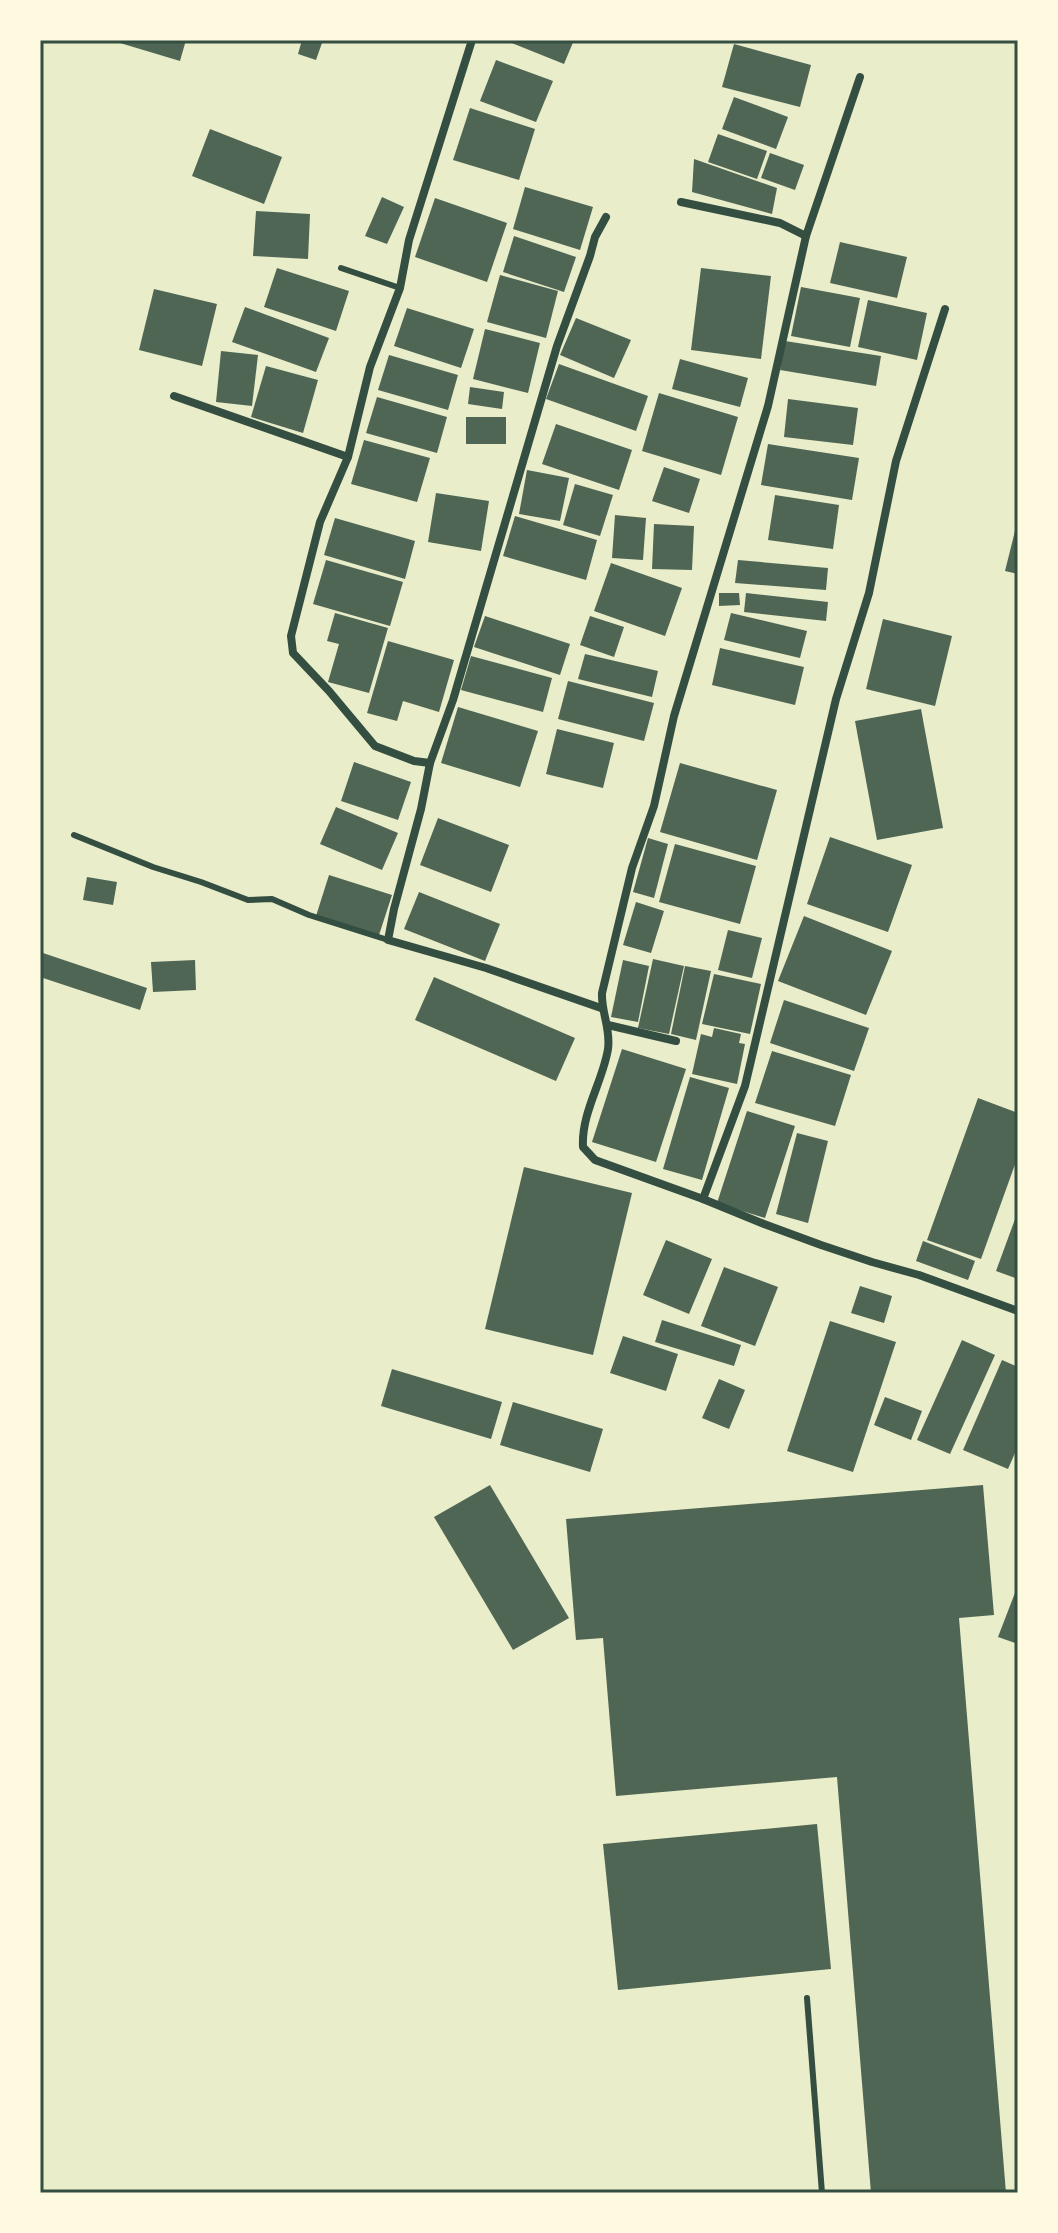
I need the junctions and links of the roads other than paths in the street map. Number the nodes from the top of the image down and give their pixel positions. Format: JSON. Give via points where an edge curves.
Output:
{"nodes":[{"id":1,"x":472,"y":40,"type":"edge"},
{"id":2,"x":860,"y":77,"type":"dead end"},
{"id":3,"x":681,"y":202,"type":"dead end"},
{"id":4,"x":606,"y":217,"type":"dead end"},
{"id":5,"x":806,"y":236,"type":"junction"},
{"id":6,"x":341,"y":268,"type":"dead end"},
{"id":7,"x":400,"y":288,"type":"junction"},
{"id":8,"x":945,"y":309,"type":"dead end"},
{"id":9,"x":174,"y":396,"type":"dead end"},
{"id":10,"x":348,"y":457,"type":"junction"},
{"id":11,"x":430,"y":763,"type":"junction"},
{"id":12,"x":74,"y":835,"type":"dead end"},
{"id":13,"x":388,"y":940,"type":"junction"},
{"id":14,"x":601,"y":1008,"type":"junction"},
{"id":15,"x":608,"y":1025,"type":"junction"},
{"id":16,"x":676,"y":1041,"type":"dead end"},
{"id":17,"x":703,"y":1199,"type":"junction"},
{"id":18,"x":1018,"y":1311,"type":"edge"},
{"id":19,"x":807,"y":1998,"type":"dead end"},
{"id":20,"x":822,"y":2193,"type":"edge"}],
"edges":[{"from":1,"to":7,"type":"street","via":[[409,240]]},
{"from":2,"to":5,"type":"street"},
{"from":3,"to":5,"type":"street","via":[[780,223]]},
{"from":4,"to":11,"type":"street","via":[[557,346]]},
{"from":5,"to":14,"type":"street","via":[[768,406],[674,716]]},
{"from":6,"to":7,"type":"lane"},
{"from":7,"to":10,"type":"street","via":[[370,367]]},
{"from":8,"to":17,"type":"street","via":[[896,461],[869,593],[836,699],[745,1086]]},
{"from":9,"to":10,"type":"street"},
{"from":10,"to":11,"type":"street","via":[[320,522],[292,627],[293,653],[375,746]]},
{"from":11,"to":13,"type":"street"},
{"from":12,"to":13,"type":"lane","via":[[248,900],[272,899]]},
{"from":13,"to":14,"type":"street"},
{"from":14,"to":15,"type":"street"},
{"from":15,"to":16,"type":"street"},
{"from":15,"to":17,"type":"street","via":[[608,1052],[583,1131],[583,1147],[595,1160]]},
{"from":17,"to":18,"type":"street"},
{"from":19,"to":20,"type":"lane"}]}
